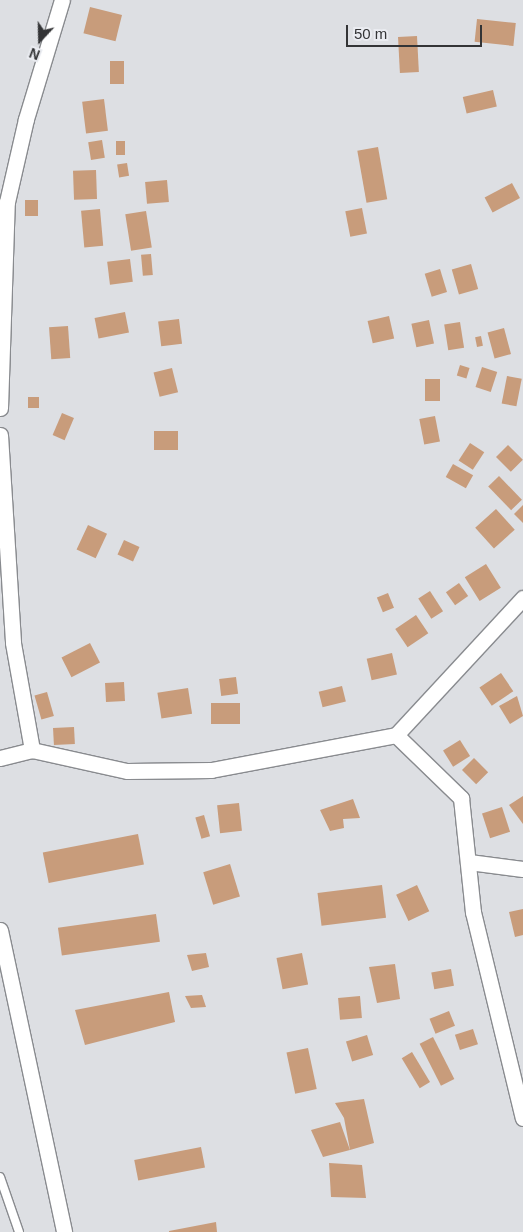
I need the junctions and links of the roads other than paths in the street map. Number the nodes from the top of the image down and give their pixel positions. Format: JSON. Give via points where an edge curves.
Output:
{"nodes":[{"id":1,"x":62,"y":0,"type":"edge"},
{"id":2,"x":0,"y":408,"type":"edge"},
{"id":3,"x":0,"y":435,"type":"edge"},
{"id":4,"x":523,"y":598,"type":"edge"},
{"id":5,"x":396,"y":735,"type":"junction"},
{"id":6,"x":32,"y":750,"type":"junction"},
{"id":7,"x":0,"y":758,"type":"edge"},
{"id":8,"x":469,"y":862,"type":"junction"},
{"id":9,"x":523,"y":869,"type":"edge"},
{"id":10,"x":0,"y":930,"type":"edge"},
{"id":11,"x":523,"y":1118,"type":"edge"},
{"id":12,"x":0,"y":1177,"type":"edge"},
{"id":13,"x":19,"y":1232,"type":"edge"},
{"id":14,"x":64,"y":1232,"type":"edge"}],
"edges":[{"from":1,"to":2,"type":"street","via":[[26,120],[7,202]]},
{"from":3,"to":6,"type":"street","via":[[13,643]]},
{"from":4,"to":5,"type":"street"},
{"from":5,"to":6,"type":"street","via":[[211,770],[127,771]]},
{"from":5,"to":8,"type":"street","via":[[461,798]]},
{"from":6,"to":7,"type":"street"},
{"from":8,"to":9,"type":"street"},
{"from":8,"to":11,"type":"street","via":[[473,912]]},
{"from":10,"to":14,"type":"street"},
{"from":12,"to":13,"type":"lane"}]}
